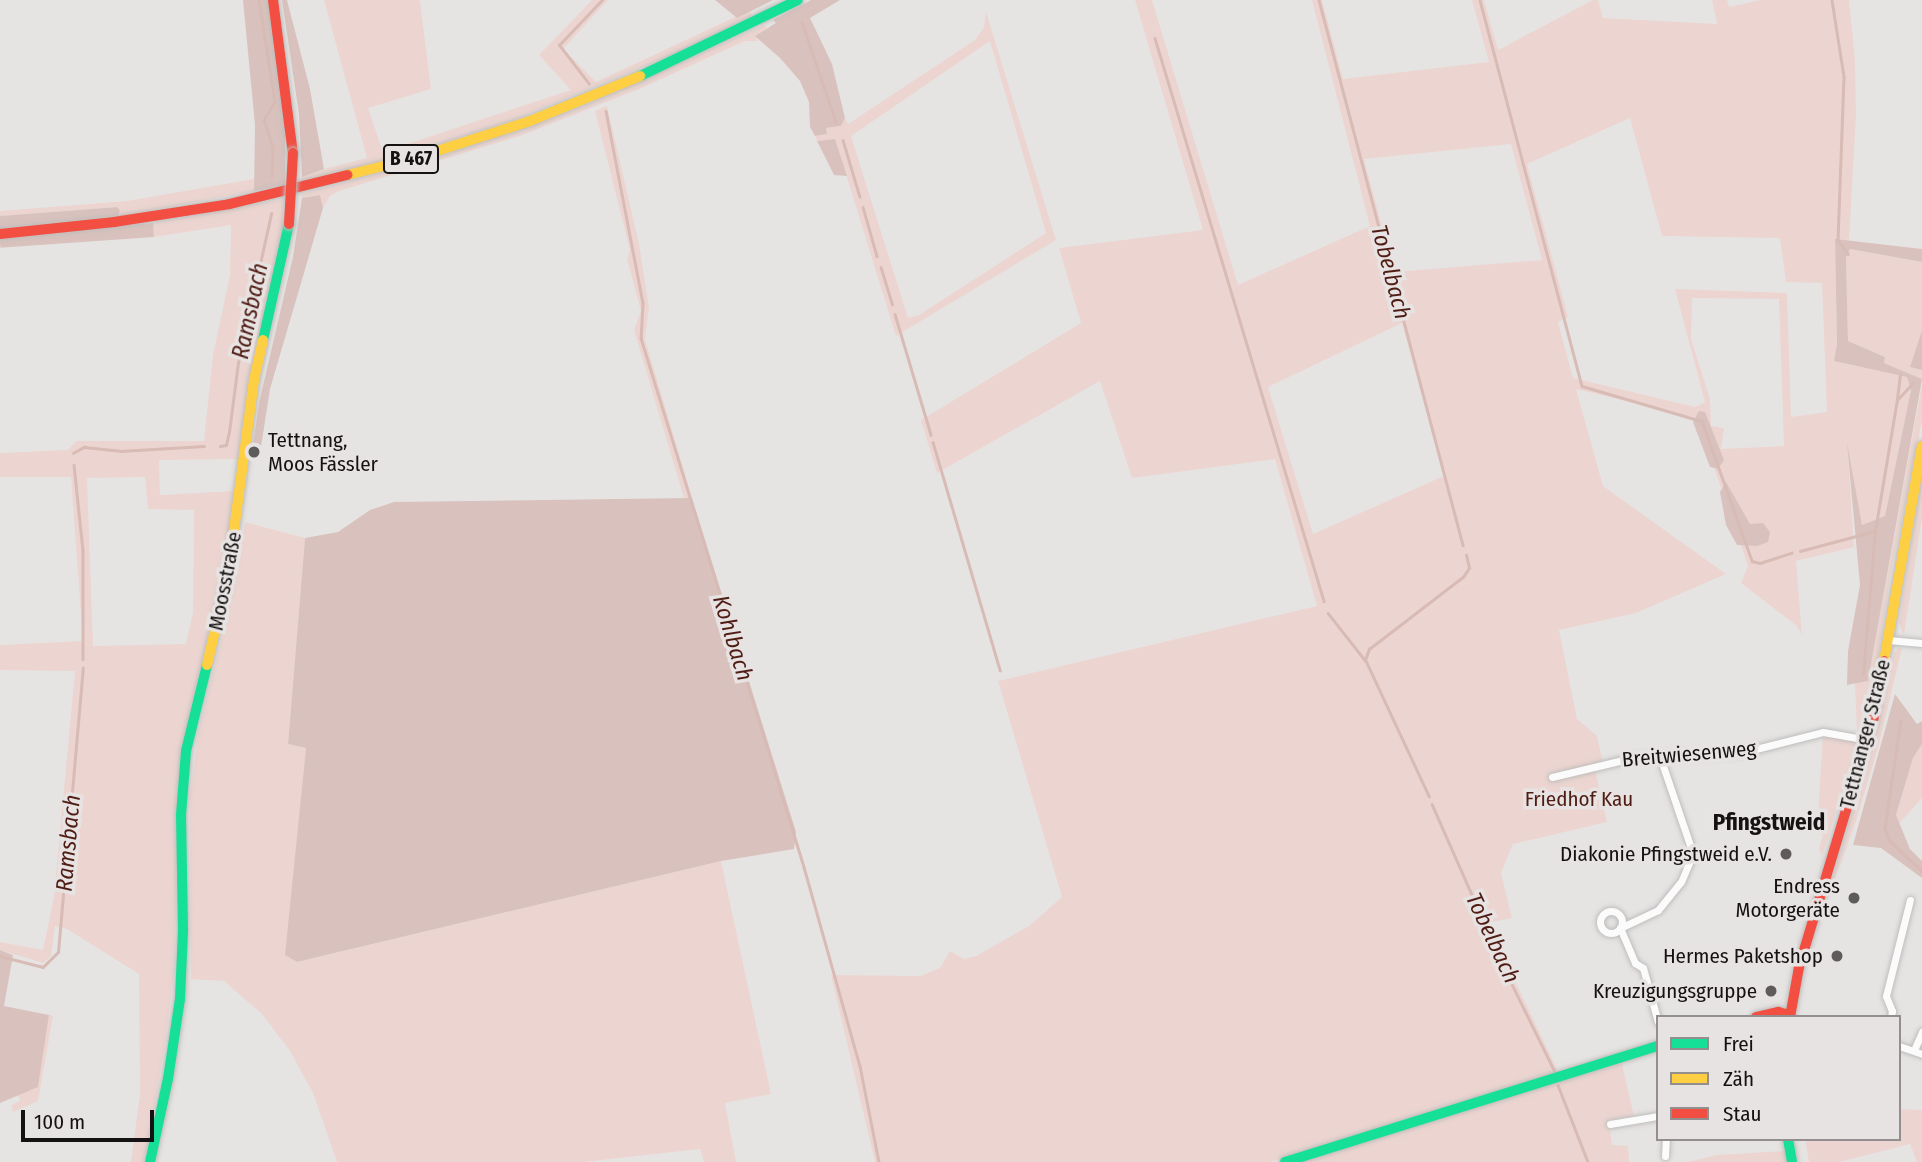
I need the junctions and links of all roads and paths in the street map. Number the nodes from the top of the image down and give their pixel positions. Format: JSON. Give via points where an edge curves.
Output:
{"nodes":[{"id":1,"x":273,"y":0,"type":"edge"},
{"id":2,"x":798,"y":0,"type":"edge"},
{"id":3,"x":0,"y":234,"type":"edge"},
{"id":4,"x":1922,"y":446,"type":"edge"},
{"id":5,"x":1888,"y":640,"type":"junction"},
{"id":6,"x":1922,"y":643,"type":"edge"},
{"id":7,"x":1868,"y":740,"type":"junction"},
{"id":8,"x":1660,"y":757,"type":"junction"},
{"id":9,"x":1552,"y":777,"type":"dead end"},
{"id":10,"x":1910,"y":900,"type":"dead end"},
{"id":11,"x":1656,"y":1015,"type":"edge"},
{"id":12,"x":1764,"y":1015,"type":"edge"},
{"id":13,"x":1788,"y":1015,"type":"edge"},
{"id":14,"x":1792,"y":1015,"type":"edge"},
{"id":15,"x":1891,"y":1015,"type":"edge"},
{"id":16,"x":1922,"y":1032,"type":"edge"},
{"id":17,"x":1901,"y":1046,"type":"edge"},
{"id":18,"x":1656,"y":1047,"type":"edge"},
{"id":19,"x":1914,"y":1050,"type":"junction"},
{"id":20,"x":1922,"y":1054,"type":"edge"},
{"id":21,"x":1656,"y":1116,"type":"edge"},
{"id":22,"x":1610,"y":1124,"type":"dead end"},
{"id":23,"x":1666,"y":1141,"type":"edge"},
{"id":24,"x":1788,"y":1141,"type":"edge"},
{"id":25,"x":1665,"y":1156,"type":"dead end"},
{"id":26,"x":150,"y":1162,"type":"edge"},
{"id":27,"x":1286,"y":1162,"type":"edge"},
{"id":28,"x":1792,"y":1162,"type":"edge"}],
"edges":[{"from":1,"to":26,"type":"street","name":"Moosstraße","bridge":true,"via":[[293,153],[289,224],[253,390],[228,575],[186,751],[181,815],[181,987]]},
{"from":2,"to":3,"type":"street","number":"B 467","via":[[616,87],[422,156],[230,204]]},
{"from":4,"to":5,"type":"street","name":"Tettnanger Straße"},
{"from":5,"to":6,"type":"street"},
{"from":5,"to":7,"type":"street","name":"Tettnanger Straße"},
{"from":7,"to":8,"type":"street","name":"Breitwiesenweg","via":[[1823,732],[1733,754]]},
{"from":7,"to":14,"type":"street","name":"Tettnanger Straße","via":[[1799,967]]},
{"from":8,"to":9,"type":"street","name":"Breitwiesenweg","via":[[1606,762]]},
{"from":8,"to":11,"type":"street","via":[[1692,859],[1681,882],[1658,910],[1620,928],[1635,963],[1643,968]]},
{"from":10,"to":15,"type":"street","via":[[1886,996]]},
{"from":12,"to":13,"type":"street"},
{"from":16,"to":19,"type":"street"},
{"from":17,"to":19,"type":"street"},
{"from":18,"to":27,"type":"street"},
{"from":19,"to":20,"type":"street"},
{"from":21,"to":22,"type":"street"},
{"from":23,"to":25,"type":"street"},
{"from":24,"to":28,"type":"street"}]}
